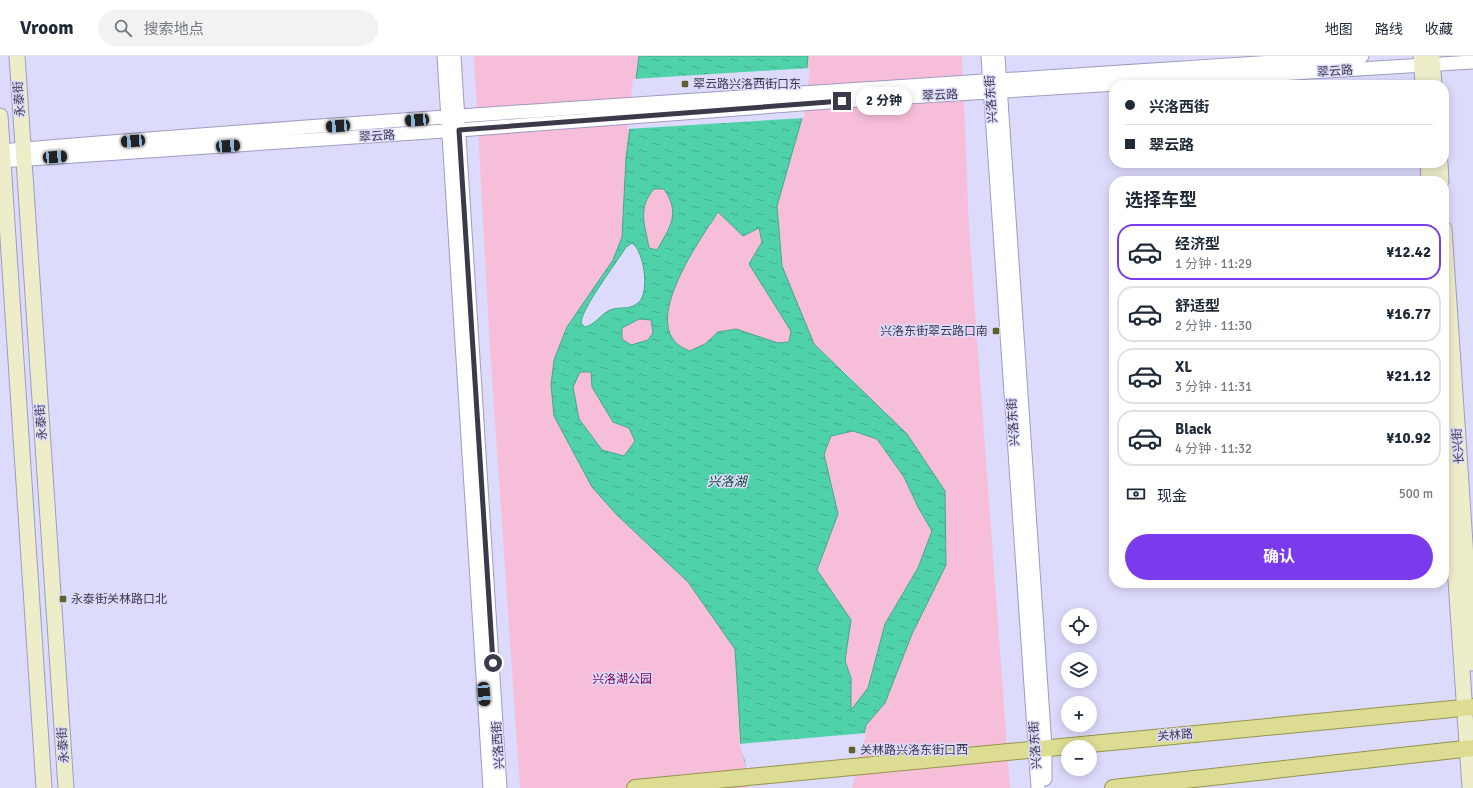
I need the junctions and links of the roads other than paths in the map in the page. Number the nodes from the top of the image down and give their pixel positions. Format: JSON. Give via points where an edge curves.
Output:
{"nodes":[{"id":1,"x":17,"y":56,"type":"edge"},
{"id":2,"x":444,"y":56,"type":"edge"},
{"id":3,"x":454,"y":56,"type":"edge"},
{"id":4,"x":988,"y":56,"type":"edge"},
{"id":5,"x":998,"y":56,"type":"edge"},
{"id":6,"x":1362,"y":56,"type":"edge"},
{"id":7,"x":1427,"y":61,"type":"edge"},
{"id":8,"x":1473,"y":62,"type":"edge"},
{"id":9,"x":1109,"y":80,"type":"edge"},
{"id":10,"x":1111,"y":80,"type":"edge"},
{"id":11,"x":1424,"y":80,"type":"edge"},
{"id":12,"x":1433,"y":80,"type":"edge"},
{"id":13,"x":995,"y":87,"type":"junction"},
{"id":14,"x":615,"y":111,"type":"junction"},
{"id":15,"x":0,"y":116,"type":"edge"},
{"id":16,"x":453,"y":118,"type":"junction"},
{"id":17,"x":454,"y":131,"type":"junction"},
{"id":18,"x":23,"y":154,"type":"junction"},
{"id":19,"x":1,"y":156,"type":"edge"},
{"id":20,"x":1449,"y":304,"type":"edge"},
{"id":21,"x":1449,"y":463,"type":"edge"},
{"id":22,"x":1473,"y":663,"type":"edge"},
{"id":23,"x":1469,"y":708,"type":"edge"},
{"id":24,"x":1040,"y":748,"type":"junction"},
{"id":25,"x":1470,"y":748,"type":"edge"},
{"id":26,"x":44,"y":788,"type":"edge"},
{"id":27,"x":66,"y":788,"type":"edge"},
{"id":28,"x":490,"y":788,"type":"edge"},
{"id":29,"x":500,"y":788,"type":"edge"},
{"id":30,"x":634,"y":788,"type":"edge"},
{"id":31,"x":1038,"y":788,"type":"edge"},
{"id":32,"x":1045,"y":788,"type":"edge"},
{"id":33,"x":1113,"y":788,"type":"edge"},
{"id":34,"x":1470,"y":788,"type":"edge"}],
"edges":[{"from":1,"to":18,"type":"main road","name":"永泰街"},
{"from":2,"to":16,"type":"street","name":"兴洛西街"},
{"from":3,"to":16,"type":"street","name":"兴洛西街"},
{"from":4,"to":13,"type":"street","name":"兴洛东街"},
{"from":5,"to":13,"type":"street","name":"兴洛东街"},
{"from":6,"to":13,"type":"street","name":"翠云路"},
{"from":7,"to":8,"type":"street","name":"翠云路"},
{"from":7,"to":10,"type":"street","name":"翠云路"},
{"from":7,"to":11,"type":"main road"},
{"from":7,"to":12,"type":"main road"},
{"from":9,"to":13,"type":"street","name":"翠云路"},
{"from":13,"to":14,"type":"street","name":"翠云路"},
{"from":13,"to":24,"type":"street","name":"兴洛东街"},
{"from":14,"to":16,"type":"street","name":"翠云路"},
{"from":14,"to":17,"type":"street","name":"翠云路"},
{"from":15,"to":19,"type":"main road","name":"永泰街"},
{"from":16,"to":17,"type":"street","name":"兴洛西街"},
{"from":16,"to":18,"type":"street","name":"翠云路"},
{"from":17,"to":18,"type":"street","name":"翠云路"},
{"from":17,"to":28,"type":"street","name":"兴洛西街"},
{"from":17,"to":29,"type":"street","name":"兴洛西街"},
{"from":18,"to":19,"type":"street","name":"翠云路"},
{"from":18,"to":27,"type":"main road","name":"永泰街"},
{"from":19,"to":26,"type":"main road","name":"永泰街"},
{"from":20,"to":22,"type":"main road","name":"长兴街"},
{"from":21,"to":23,"type":"main road","name":"长兴街"},
{"from":23,"to":24,"type":"main road","name":"关林路"},
{"from":23,"to":25,"type":"main road","name":"长兴街"},
{"from":24,"to":30,"type":"main road","name":"关林路"},
{"from":24,"to":31,"type":"street","name":"兴洛东街"},
{"from":24,"to":32,"type":"street","name":"兴洛东街"},
{"from":25,"to":33,"type":"main road"},
{"from":25,"to":34,"type":"main road","name":"长兴街"}]}
